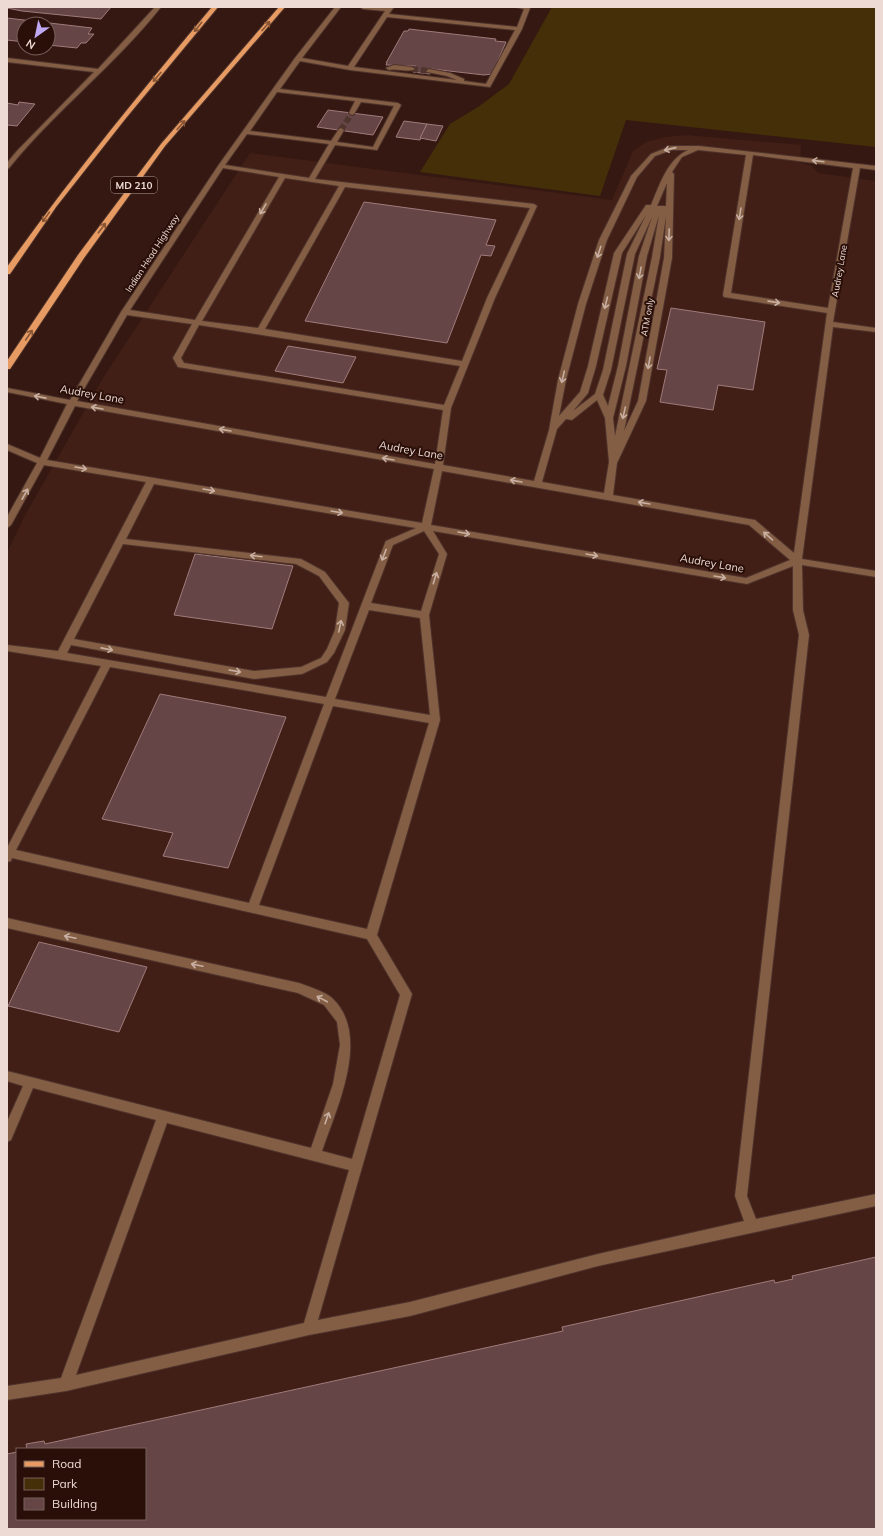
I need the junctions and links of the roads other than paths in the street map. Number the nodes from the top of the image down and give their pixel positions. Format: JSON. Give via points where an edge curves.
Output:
{"nodes":[{"id":1,"x":158,"y":7,"type":"edge"},
{"id":2,"x":215,"y":7,"type":"edge"},
{"id":3,"x":282,"y":7,"type":"edge"},
{"id":4,"x":338,"y":7,"type":"edge"},
{"id":5,"x":363,"y":7,"type":"edge"},
{"id":6,"x":518,"y":7,"type":"edge"},
{"id":7,"x":389,"y":11,"type":"edge"},
{"id":8,"x":519,"y":29,"type":"junction"},
{"id":9,"x":7,"y":60,"type":"edge"},
{"id":10,"x":297,"y":60,"type":"junction"},
{"id":11,"x":350,"y":68,"type":"junction"},
{"id":12,"x":412,"y":69,"type":"tunnel mouth"},
{"id":13,"x":100,"y":71,"type":"junction"},
{"id":14,"x":429,"y":71,"type":"tunnel mouth"},
{"id":15,"x":377,"y":72,"type":"junction"},
{"id":16,"x":472,"y":84,"type":"junction"},
{"id":17,"x":276,"y":90,"type":"junction"},
{"id":18,"x":359,"y":100,"type":"junction"},
{"id":19,"x":352,"y":113,"type":"tunnel mouth"},
{"id":20,"x":341,"y":130,"type":"tunnel mouth"},
{"id":21,"x":246,"y":132,"type":"junction"},
{"id":22,"x":333,"y":143,"type":"junction"},
{"id":23,"x":699,"y":148,"type":"junction"},
{"id":24,"x":750,"y":154,"type":"junction"},
{"id":25,"x":221,"y":166,"type":"junction"},
{"id":26,"x":857,"y":166,"type":"junction"},
{"id":27,"x":7,"y":167,"type":"edge"},
{"id":28,"x":671,"y":168,"type":"junction"},
{"id":29,"x":876,"y":168,"type":"edge"},
{"id":30,"x":283,"y":176,"type":"junction"},
{"id":31,"x":311,"y":180,"type":"junction"},
{"id":32,"x":343,"y":185,"type":"junction"},
{"id":33,"x":7,"y":272,"type":"edge"},
{"id":34,"x":832,"y":311,"type":"junction"},
{"id":35,"x":125,"y":312,"type":"junction"},
{"id":36,"x":197,"y":322,"type":"junction"},
{"id":37,"x":830,"y":324,"type":"junction"},
{"id":38,"x":876,"y":330,"type":"edge"},
{"id":39,"x":260,"y":331,"type":"junction"},
{"id":40,"x":464,"y":364,"type":"junction"},
{"id":41,"x":7,"y":367,"type":"edge"},
{"id":42,"x":7,"y":390,"type":"edge"},
{"id":43,"x":599,"y":395,"type":"junction"},
{"id":44,"x":72,"y":403,"type":"junction"},
{"id":45,"x":447,"y":408,"type":"junction"},
{"id":46,"x":608,"y":418,"type":"junction"},
{"id":47,"x":552,"y":430,"type":"junction"},
{"id":48,"x":7,"y":447,"type":"edge"},
{"id":49,"x":42,"y":462,"type":"junction"},
{"id":50,"x":613,"y":462,"type":"junction"},
{"id":51,"x":439,"y":467,"type":"junction"},
{"id":52,"x":151,"y":480,"type":"junction"},
{"id":53,"x":537,"y":485,"type":"junction"},
{"id":54,"x":608,"y":497,"type":"junction"},
{"id":55,"x":7,"y":525,"type":"edge"},
{"id":56,"x":426,"y":527,"type":"junction"},
{"id":57,"x":120,"y":541,"type":"junction"},
{"id":58,"x":797,"y":561,"type":"junction"},
{"id":59,"x":876,"y":574,"type":"edge"},
{"id":60,"x":366,"y":606,"type":"junction"},
{"id":61,"x":424,"y":615,"type":"junction"},
{"id":62,"x":68,"y":641,"type":"junction"},
{"id":63,"x":7,"y":648,"type":"edge"},
{"id":64,"x":61,"y":655,"type":"junction"},
{"id":65,"x":107,"y":664,"type":"junction"},
{"id":66,"x":330,"y":702,"type":"junction"},
{"id":67,"x":435,"y":720,"type":"junction"},
{"id":68,"x":8,"y":856,"type":"edge"},
{"id":69,"x":252,"y":908,"type":"junction"},
{"id":70,"x":7,"y":923,"type":"edge"},
{"id":71,"x":371,"y":935,"type":"junction"},
{"id":72,"x":7,"y":1076,"type":"edge"},
{"id":73,"x":30,"y":1082,"type":"junction"},
{"id":74,"x":163,"y":1116,"type":"junction"},
{"id":75,"x":7,"y":1136,"type":"edge"},
{"id":76,"x":315,"y":1155,"type":"junction"},
{"id":77,"x":357,"y":1166,"type":"junction"},
{"id":78,"x":876,"y":1200,"type":"edge"},
{"id":79,"x":752,"y":1226,"type":"junction"},
{"id":80,"x":309,"y":1328,"type":"junction"},
{"id":81,"x":66,"y":1384,"type":"junction"},
{"id":82,"x":7,"y":1394,"type":"edge"}],
"edges":[{"from":1,"to":13,"type":"street"},
{"from":2,"to":33,"type":"main road","one_way":true,"via":[[54,206]]},
{"from":41,"to":3,"type":"main road","number":"MD 210","one_way":true,"via":[[81,257],[164,145]]},
{"from":4,"to":10,"type":"street","name":"Indian Head Highway"},
{"from":5,"to":7,"type":"street"},
{"from":6,"to":8,"type":"street","via":[[527,8]]},
{"from":7,"to":8,"type":"street"},
{"from":7,"to":11,"type":"street"},
{"from":8,"to":16,"type":"street","via":[[488,86]]},
{"from":9,"to":13,"type":"street"},
{"from":10,"to":11,"type":"street"},
{"from":10,"to":17,"type":"street","name":"Indian Head Highway"},
{"from":11,"to":15,"type":"street"},
{"from":12,"to":15,"type":"street","via":[[394,67]]},
{"from":13,"to":27,"type":"street"},
{"from":14,"to":16,"type":"street","via":[[448,74]]},
{"from":15,"to":16,"type":"street"},
{"from":17,"to":18,"type":"street"},
{"from":17,"to":21,"type":"street","name":"Indian Head Highway"},
{"from":18,"to":19,"type":"street"},
{"from":18,"to":22,"type":"street","via":[[398,105],[375,149]]},
{"from":20,"to":22,"type":"street"},
{"from":21,"to":22,"type":"street"},
{"from":21,"to":25,"type":"street","name":"Indian Head Highway"},
{"from":22,"to":31,"type":"street"},
{"from":23,"to":24,"type":"street"},
{"from":23,"to":28,"type":"street","via":[[680,156]]},
{"from":23,"to":47,"type":"street","one_way":true,"via":[[671,148],[653,155],[634,176],[603,240],[582,304]]},
{"from":26,"to":24,"type":"street","one_way":true},
{"from":24,"to":34,"type":"street","one_way":true,"via":[[726,295]]},
{"from":25,"to":30,"type":"street"},
{"from":25,"to":35,"type":"street","name":"Indian Head Highway"},
{"from":26,"to":29,"type":"street"},
{"from":26,"to":34,"type":"street","name":"Audrey Lane"},
{"from":28,"to":43,"type":"street","via":[[631,254],[607,370]]},
{"from":28,"to":46,"type":"street","one_way":true,"via":[[643,256],[622,366]]},
{"from":28,"to":47,"type":"street","one_way":true,"via":[[618,253],[584,393]]},
{"from":28,"to":50,"type":"street","one_way":true,"via":[[656,257]]},
{"from":28,"to":50,"type":"street","name":"ATM only","one_way":true,"via":[[668,258],[642,401]]},
{"from":30,"to":31,"type":"street"},
{"from":30,"to":36,"type":"street","one_way":true},
{"from":31,"to":32,"type":"street"},
{"from":32,"to":39,"type":"street"},
{"from":32,"to":40,"type":"street","via":[[534,206],[491,298]]},
{"from":34,"to":37,"type":"street","name":"Audrey Lane"},
{"from":35,"to":36,"type":"street"},
{"from":35,"to":44,"type":"street","name":"Indian Head Highway"},
{"from":36,"to":39,"type":"street"},
{"from":36,"to":45,"type":"street","via":[[177,358],[182,365]]},
{"from":37,"to":38,"type":"street"},
{"from":37,"to":58,"type":"street","name":"Audrey Lane"},
{"from":39,"to":40,"type":"street"},
{"from":40,"to":45,"type":"street"},
{"from":44,"to":42,"type":"street","name":"Audrey Lane","one_way":true},
{"from":43,"to":46,"type":"street"},
{"from":43,"to":47,"type":"street"},
{"from":44,"to":49,"type":"street","name":"Indian Head Highway"},
{"from":51,"to":44,"type":"street","name":"Audrey Lane","one_way":true},
{"from":45,"to":51,"type":"street"},
{"from":46,"to":50,"type":"street"},
{"from":47,"to":53,"type":"street"},
{"from":48,"to":49,"type":"street","name":"Audrey Lane"},
{"from":49,"to":52,"type":"street","name":"Audrey Lane","one_way":true},
{"from":55,"to":49,"type":"street","name":"Indian Head Highway","one_way":true},
{"from":50,"to":54,"type":"street"},
{"from":53,"to":51,"type":"street","name":"Audrey Lane","one_way":true},
{"from":51,"to":56,"type":"street"},
{"from":52,"to":56,"type":"street","name":"Audrey Lane","one_way":true},
{"from":52,"to":57,"type":"street"},
{"from":53,"to":54,"type":"street","name":"Audrey Lane"},
{"from":58,"to":54,"type":"street","name":"Audrey Lane","one_way":true,"via":[[752,522]]},
{"from":56,"to":58,"type":"street","name":"Audrey Lane","one_way":true,"via":[[747,581]]},
{"from":56,"to":60,"type":"street","one_way":true,"via":[[389,543]]},
{"from":61,"to":56,"type":"street","one_way":true,"via":[[443,554]]},
{"from":57,"to":62,"type":"street"},
{"from":62,"to":57,"type":"street","one_way":true,"via":[[254,675],[302,670],[324,660],[331,652],[340,630],[344,603],[322,574],[298,562]]},
{"from":58,"to":59,"type":"street"},
{"from":58,"to":79,"type":"street","via":[[798,610],[804,635],[741,1196]]},
{"from":60,"to":61,"type":"street"},
{"from":60,"to":66,"type":"street"},
{"from":61,"to":67,"type":"street"},
{"from":62,"to":64,"type":"street"},
{"from":63,"to":64,"type":"street"},
{"from":64,"to":65,"type":"street"},
{"from":65,"to":66,"type":"street"},
{"from":65,"to":68,"type":"street"},
{"from":66,"to":67,"type":"street"},
{"from":66,"to":69,"type":"street"},
{"from":67,"to":71,"type":"street"},
{"from":68,"to":69,"type":"street"},
{"from":69,"to":71,"type":"street"},
{"from":76,"to":70,"type":"street","one_way":true,"via":[[339,1084],[346,1045],[342,1020],[328,1002],[299,988]]},
{"from":71,"to":77,"type":"street","via":[[406,994]]},
{"from":72,"to":73,"type":"street"},
{"from":73,"to":74,"type":"street"},
{"from":73,"to":75,"type":"street"},
{"from":74,"to":76,"type":"street"},
{"from":74,"to":81,"type":"street"},
{"from":76,"to":77,"type":"street"},
{"from":77,"to":80,"type":"street"},
{"from":78,"to":79,"type":"street"},
{"from":79,"to":80,"type":"street","via":[[598,1260],[410,1309]]},
{"from":80,"to":81,"type":"street"},
{"from":81,"to":82,"type":"street"}]}
